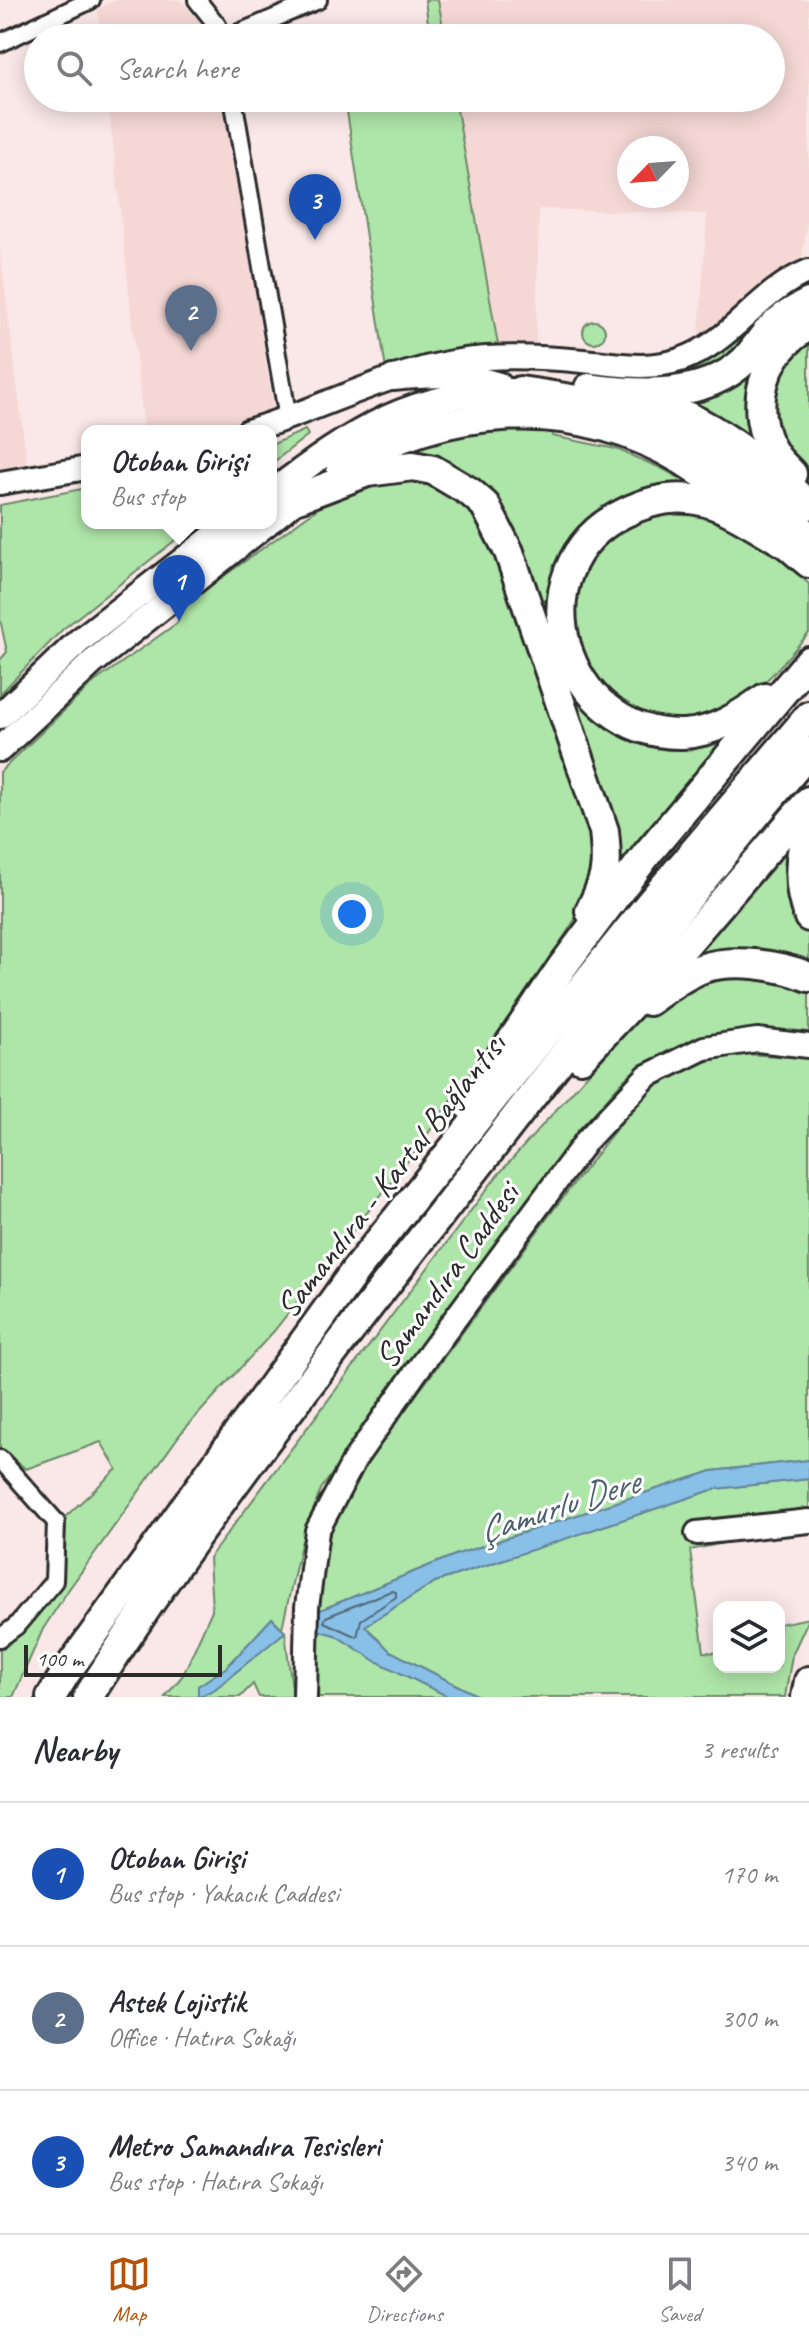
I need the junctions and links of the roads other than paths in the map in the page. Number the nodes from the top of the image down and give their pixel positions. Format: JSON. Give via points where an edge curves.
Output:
{"nodes":[{"id":1,"x":91,"y":0,"type":"edge"},
{"id":2,"x":197,"y":0,"type":"edge"},
{"id":3,"x":318,"y":0,"type":"edge"},
{"id":4,"x":40,"y":24,"type":"edge"},
{"id":5,"x":216,"y":24,"type":"edge"},
{"id":6,"x":259,"y":24,"type":"edge"},
{"id":7,"x":24,"y":32,"type":"edge"},
{"id":8,"x":0,"y":43,"type":"edge"},
{"id":9,"x":235,"y":112,"type":"edge"},
{"id":10,"x":809,"y":271,"type":"edge"},
{"id":11,"x":809,"y":303,"type":"edge"},
{"id":12,"x":809,"y":326,"type":"edge"},
{"id":13,"x":393,"y":378,"type":"junction"},
{"id":14,"x":520,"y":391,"type":"junction"},
{"id":15,"x":620,"y":392,"type":"junction"},
{"id":16,"x":288,"y":419,"type":"junction"},
{"id":17,"x":268,"y":425,"type":"edge"},
{"id":18,"x":81,"y":469,"type":"edge"},
{"id":19,"x":0,"y":483,"type":"edge"},
{"id":20,"x":809,"y":492,"type":"edge"},
{"id":21,"x":284,"y":495,"type":"edge"},
{"id":22,"x":809,"y":505,"type":"edge"},
{"id":23,"x":223,"y":529,"type":"edge"},
{"id":24,"x":259,"y":529,"type":"edge"},
{"id":25,"x":798,"y":540,"type":"edge"},
{"id":26,"x":809,"y":563,"type":"edge"},
{"id":27,"x":809,"y":661,"type":"edge"},
{"id":28,"x":0,"y":716,"type":"edge"},
{"id":29,"x":809,"y":716,"type":"edge"},
{"id":30,"x":0,"y":749,"type":"edge"},
{"id":31,"x":809,"y":752,"type":"edge"},
{"id":32,"x":809,"y":801,"type":"edge"},
{"id":33,"x":809,"y":827,"type":"edge"},
{"id":34,"x":809,"y":917,"type":"edge"},
{"id":35,"x":562,"y":967,"type":"junction"},
{"id":36,"x":809,"y":977,"type":"edge"},
{"id":37,"x":809,"y":1046,"type":"edge"},
{"id":38,"x":579,"y":1061,"type":"junction"},
{"id":39,"x":405,"y":1259,"type":"junction"},
{"id":40,"x":355,"y":1271,"type":"junction"},
{"id":41,"x":2,"y":1466,"type":"edge"},
{"id":42,"x":809,"y":1521,"type":"edge"},
{"id":43,"x":697,"y":1533,"type":"dead end"},
{"id":44,"x":0,"y":1638,"type":"edge"},
{"id":45,"x":809,"y":1681,"type":"edge"},
{"id":46,"x":51,"y":1697,"type":"edge"},
{"id":47,"x":88,"y":1697,"type":"edge"},
{"id":48,"x":305,"y":1697,"type":"edge"},
{"id":49,"x":806,"y":1697,"type":"edge"}],
"edges":[{"from":1,"to":4,"type":"street"},
{"from":2,"to":5,"type":"street"},
{"from":3,"to":6,"type":"street"},
{"from":7,"to":8,"type":"street"},
{"from":9,"to":16,"type":"street"},
{"from":10,"to":13,"type":"street","via":[[775,289],[712,346],[653,367],[485,358]]},
{"from":11,"to":15,"type":"highway","via":[[768,331],[746,359],[717,381],[677,391]]},
{"from":12,"to":20,"type":"highway","via":[[779,349],[766,370],[761,394],[763,429],[774,455]]},
{"from":13,"to":14,"type":"main road","via":[[443,373]]},
{"from":13,"to":16,"type":"street"},
{"from":14,"to":15,"type":"highway"},
{"from":14,"to":21,"type":"main road","via":[[452,396],[397,412],[345,439]]},
{"from":14,"to":25,"type":"highway","via":[[574,399],[664,426],[729,468]]},
{"from":15,"to":22,"type":"highway","via":[[665,406],[724,435]]},
{"from":16,"to":17,"type":"street"},
{"from":18,"to":19,"type":"street"},
{"from":21,"to":25,"type":"highway","via":[[420,430],[463,419],[523,416],[635,437],[680,459]]},
{"from":21,"to":35,"type":"highway","via":[[367,472],[413,466],[433,470],[470,492],[499,527],[604,831],[604,882]]},
{"from":23,"to":28,"type":"main road","via":[[79,641]]},
{"from":24,"to":30,"type":"main road","via":[[93,662]]},
{"from":25,"to":26,"type":"highway"},
{"from":25,"to":27,"type":"highway","via":[[705,502],[672,498],[630,510],[609,520],[576,555],[567,574],[562,634],[582,683],[599,701],[642,727],[683,734],[724,724],[747,711]]},
{"from":27,"to":35,"type":"highway","via":[[647,854]]},
{"from":29,"to":40,"type":"highway","name":"Samandıra - Kartal Bağlantısı","via":[[650,903]]},
{"from":31,"to":39,"type":"highway","name":"Samandıra - Kartal Bağlantısı","via":[[640,956]]},
{"from":32,"to":38,"type":"highway"},
{"from":33,"to":34,"type":"highway","via":[[802,843],[801,882]]},
{"from":35,"to":40,"type":"highway"},
{"from":36,"to":38,"type":"highway","via":[[752,963],[705,967],[668,986]]},
{"from":37,"to":48,"type":"street","name":"Samandıra Caddesi","via":[[757,1040],[704,1048],[647,1076],[587,1140],[355,1459],[317,1531],[307,1607]]},
{"from":38,"to":39,"type":"highway"},
{"from":39,"to":47,"type":"highway","name":"Samandıra - Kartal Bağlantısı","via":[[219,1504]]},
{"from":40,"to":46,"type":"highway","name":"Samandıra - Kartal Bağlantısı"},
{"from":41,"to":44,"type":"street","via":[[56,1522],[54,1581]]},
{"from":42,"to":43,"type":"street"},
{"from":45,"to":49,"type":"highway"}]}
